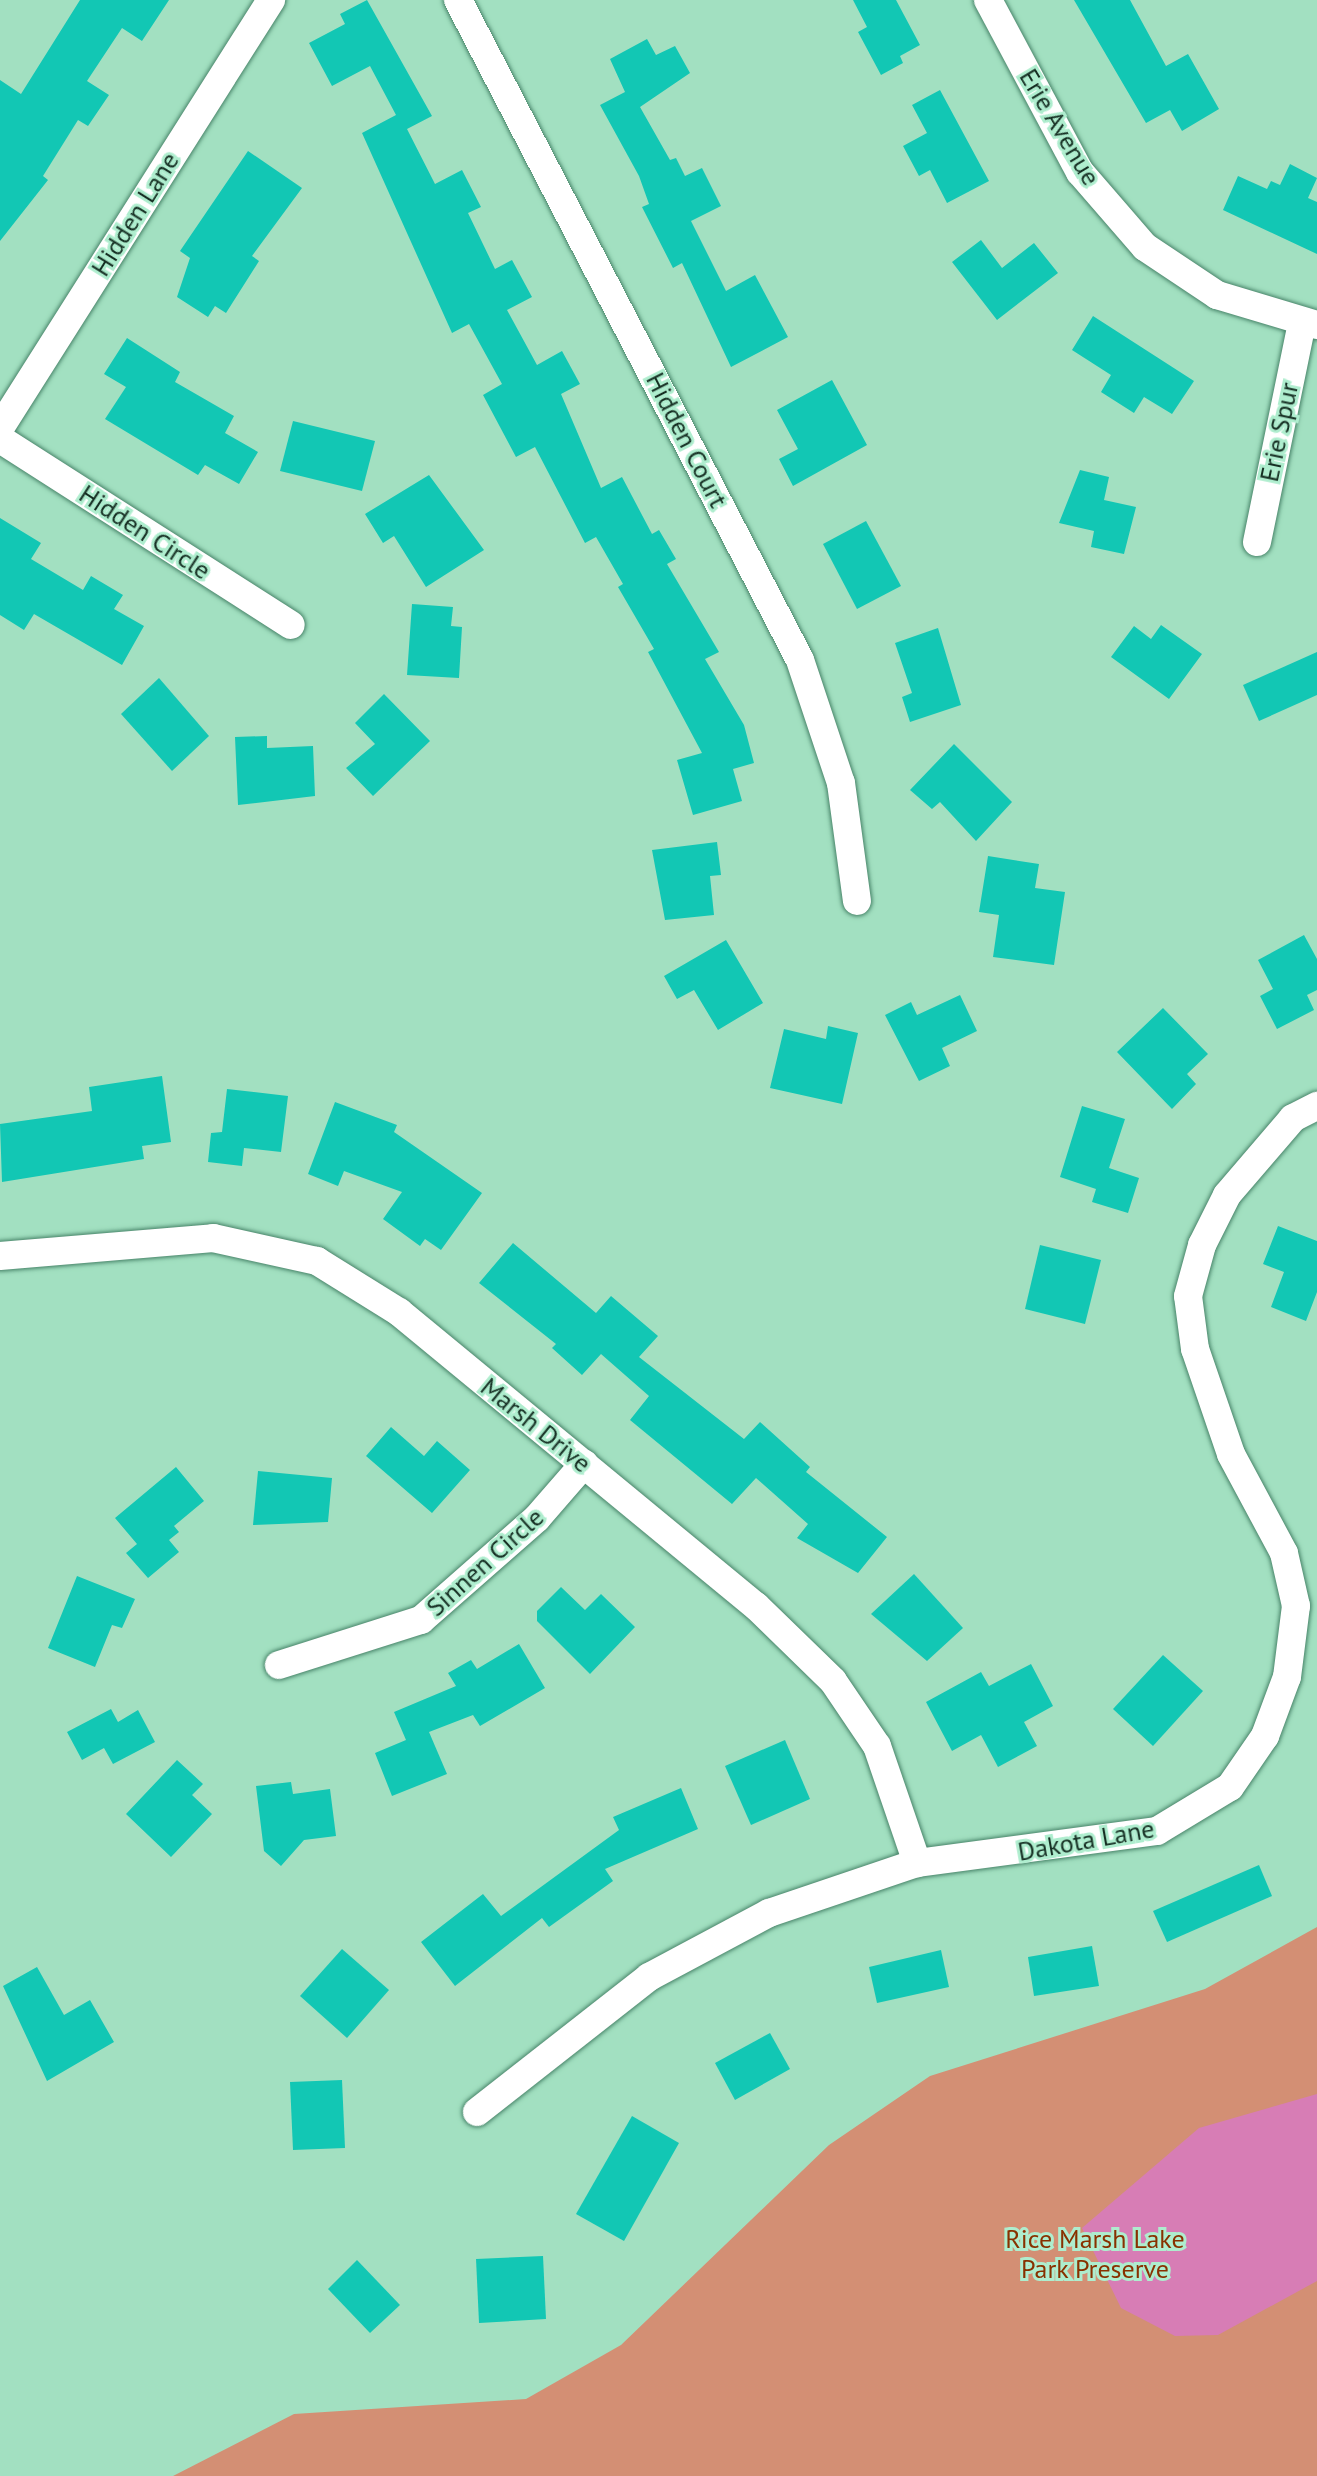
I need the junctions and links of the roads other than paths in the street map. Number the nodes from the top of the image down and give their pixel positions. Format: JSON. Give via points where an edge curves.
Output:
{"nodes":[{"id":1,"x":271,"y":0,"type":"edge"},
{"id":2,"x":458,"y":0,"type":"edge"},
{"id":3,"x":988,"y":0,"type":"edge"},
{"id":4,"x":1309,"y":324,"type":"edge"},
{"id":5,"x":0,"y":428,"type":"edge"},
{"id":6,"x":0,"y":439,"type":"edge"},
{"id":7,"x":1257,"y":542,"type":"dead end"},
{"id":8,"x":291,"y":625,"type":"dead end"},
{"id":9,"x":857,"y":901,"type":"dead end"},
{"id":10,"x":1317,"y":1106,"type":"edge"},
{"id":11,"x":0,"y":1256,"type":"edge"},
{"id":12,"x":584,"y":1464,"type":"junction"},
{"id":13,"x":279,"y":1665,"type":"dead end"},
{"id":14,"x":917,"y":1863,"type":"junction"},
{"id":15,"x":477,"y":2112,"type":"dead end"}],
"edges":[{"from":1,"to":5,"type":"street","name":"Hidden Lane"},
{"from":2,"to":9,"type":"street","name":"Hidden Court","via":[[800,660],[841,783]]},
{"from":3,"to":4,"type":"street","name":"Erie Avenue","via":[[1080,172],[1145,247],[1217,295]]},
{"from":4,"to":7,"type":"street","name":"Erie Spur"},
{"from":6,"to":8,"type":"street","name":"Hidden Circle"},
{"from":10,"to":14,"type":"street","name":"Dakota Lane","via":[[1293,1118],[1227,1195],[1202,1245],[1188,1296],[1195,1349],[1231,1454],[1284,1553],[1296,1606],[1287,1677],[1265,1736],[1230,1787],[1157,1831]]},
{"from":11,"to":12,"type":"street","name":"Marsh Drive","via":[[213,1238],[317,1261],[399,1312]]},
{"from":12,"to":13,"type":"street","name":"Sinnen Circle","via":[[537,1518],[421,1620]]},
{"from":12,"to":14,"type":"street","name":"Marsh Drive","via":[[833,1681],[877,1746]]},
{"from":14,"to":15,"type":"street","name":"Dakota Lane","via":[[769,1913],[649,1977]]}]}
